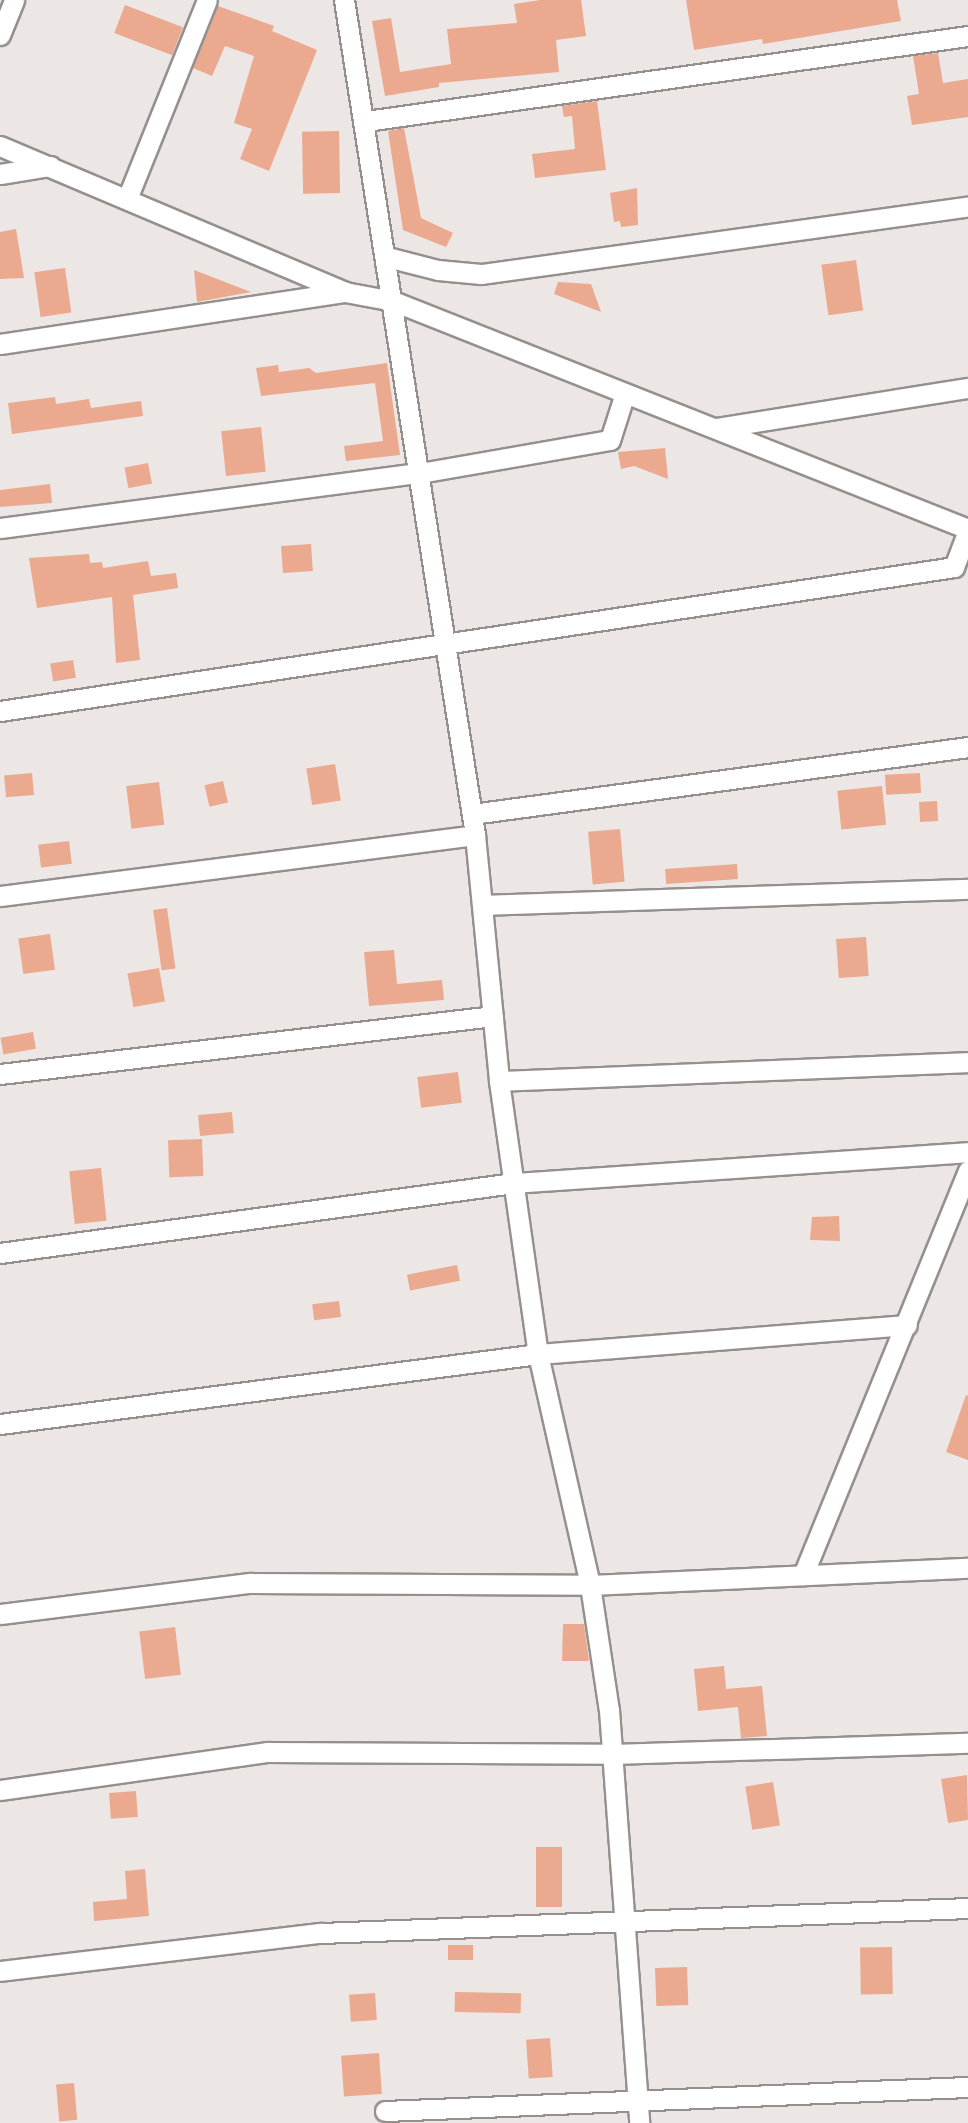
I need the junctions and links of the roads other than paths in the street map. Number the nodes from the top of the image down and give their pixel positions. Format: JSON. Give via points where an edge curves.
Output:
{"nodes":[{"id":1,"x":14,"y":0,"type":"edge"},
{"id":2,"x":207,"y":0,"type":"edge"},
{"id":3,"x":344,"y":0,"type":"edge"},
{"id":4,"x":0,"y":35,"type":"edge"},
{"id":5,"x":968,"y":36,"type":"edge"},
{"id":6,"x":366,"y":121,"type":"junction"},
{"id":7,"x":0,"y":146,"type":"edge"},
{"id":8,"x":51,"y":166,"type":"junction"},
{"id":9,"x":0,"y":174,"type":"edge"},
{"id":10,"x":127,"y":199,"type":"junction"},
{"id":11,"x":968,"y":206,"type":"edge"},
{"id":12,"x":387,"y":257,"type":"junction"},
{"id":13,"x":345,"y":292,"type":"junction"},
{"id":14,"x":393,"y":301,"type":"junction"},
{"id":15,"x":0,"y":344,"type":"edge"},
{"id":16,"x":968,"y":388,"type":"edge"},
{"id":17,"x":625,"y":393,"type":"junction"},
{"id":18,"x":716,"y":429,"type":"junction"},
{"id":19,"x":420,"y":472,"type":"junction"},
{"id":20,"x":0,"y":528,"type":"edge"},
{"id":21,"x":968,"y":530,"type":"edge"},
{"id":22,"x":446,"y":646,"type":"junction"},
{"id":23,"x":0,"y":711,"type":"edge"},
{"id":24,"x":968,"y":747,"type":"edge"},
{"id":25,"x":472,"y":814,"type":"junction"},
{"id":26,"x":475,"y":835,"type":"junction"},
{"id":27,"x":968,"y":889,"type":"edge"},
{"id":28,"x":0,"y":896,"type":"edge"},
{"id":29,"x":482,"y":905,"type":"junction"},
{"id":30,"x":493,"y":1016,"type":"junction"},
{"id":31,"x":968,"y":1062,"type":"edge"},
{"id":32,"x":0,"y":1073,"type":"edge"},
{"id":33,"x":499,"y":1081,"type":"junction"},
{"id":34,"x":968,"y":1152,"type":"edge"},
{"id":35,"x":968,"y":1170,"type":"edge"},
{"id":36,"x":513,"y":1183,"type":"junction"},
{"id":37,"x":0,"y":1253,"type":"edge"},
{"id":38,"x":906,"y":1325,"type":"junction"},
{"id":39,"x":538,"y":1354,"type":"junction"},
{"id":40,"x":0,"y":1424,"type":"edge"},
{"id":41,"x":968,"y":1568,"type":"edge"},
{"id":42,"x":803,"y":1576,"type":"junction"},
{"id":43,"x":590,"y":1585,"type":"junction"},
{"id":44,"x":0,"y":1614,"type":"edge"},
{"id":45,"x":968,"y":1743,"type":"edge"},
{"id":46,"x":612,"y":1754,"type":"junction"},
{"id":47,"x":0,"y":1790,"type":"edge"},
{"id":48,"x":968,"y":1908,"type":"edge"},
{"id":49,"x":624,"y":1921,"type":"junction"},
{"id":50,"x":0,"y":1971,"type":"edge"},
{"id":51,"x":968,"y":2087,"type":"edge"},
{"id":52,"x":637,"y":2101,"type":"junction"},
{"id":53,"x":385,"y":2111,"type":"dead end"},
{"id":54,"x":639,"y":2123,"type":"edge"}],
"edges":[{"from":1,"to":4,"type":"street"},
{"from":2,"to":10,"type":"street"},
{"from":3,"to":6,"type":"street"},
{"from":5,"to":6,"type":"street"},
{"from":6,"to":12,"type":"street"},
{"from":7,"to":8,"type":"street"},
{"from":8,"to":9,"type":"street"},
{"from":8,"to":10,"type":"street"},
{"from":10,"to":13,"type":"street"},
{"from":11,"to":12,"type":"street","via":[[481,274],[438,270]]},
{"from":12,"to":14,"type":"street"},
{"from":13,"to":14,"type":"street"},
{"from":13,"to":15,"type":"street"},
{"from":14,"to":17,"type":"street"},
{"from":14,"to":19,"type":"street"},
{"from":16,"to":18,"type":"street"},
{"from":17,"to":18,"type":"street"},
{"from":17,"to":19,"type":"street","via":[[610,440]]},
{"from":18,"to":21,"type":"street"},
{"from":19,"to":20,"type":"street"},
{"from":19,"to":22,"type":"street"},
{"from":21,"to":22,"type":"street","via":[[954,567]]},
{"from":22,"to":23,"type":"street"},
{"from":22,"to":25,"type":"street"},
{"from":24,"to":25,"type":"street"},
{"from":25,"to":26,"type":"street"},
{"from":26,"to":28,"type":"street"},
{"from":26,"to":29,"type":"street"},
{"from":27,"to":29,"type":"street"},
{"from":29,"to":30,"type":"street"},
{"from":30,"to":32,"type":"street"},
{"from":30,"to":33,"type":"street"},
{"from":31,"to":33,"type":"street"},
{"from":33,"to":36,"type":"street"},
{"from":34,"to":36,"type":"street"},
{"from":35,"to":38,"type":"street"},
{"from":36,"to":37,"type":"street"},
{"from":36,"to":39,"type":"street"},
{"from":38,"to":39,"type":"street"},
{"from":38,"to":42,"type":"street"},
{"from":39,"to":40,"type":"street"},
{"from":39,"to":43,"type":"street"},
{"from":41,"to":42,"type":"street"},
{"from":42,"to":43,"type":"street"},
{"from":43,"to":44,"type":"street","via":[[250,1583]]},
{"from":43,"to":46,"type":"street"},
{"from":45,"to":46,"type":"street"},
{"from":46,"to":47,"type":"street","via":[[267,1752]]},
{"from":46,"to":49,"type":"street"},
{"from":48,"to":49,"type":"street"},
{"from":49,"to":50,"type":"street","via":[[321,1933]]},
{"from":49,"to":52,"type":"street"},
{"from":51,"to":52,"type":"street"},
{"from":52,"to":53,"type":"street"},
{"from":52,"to":54,"type":"street"}]}
